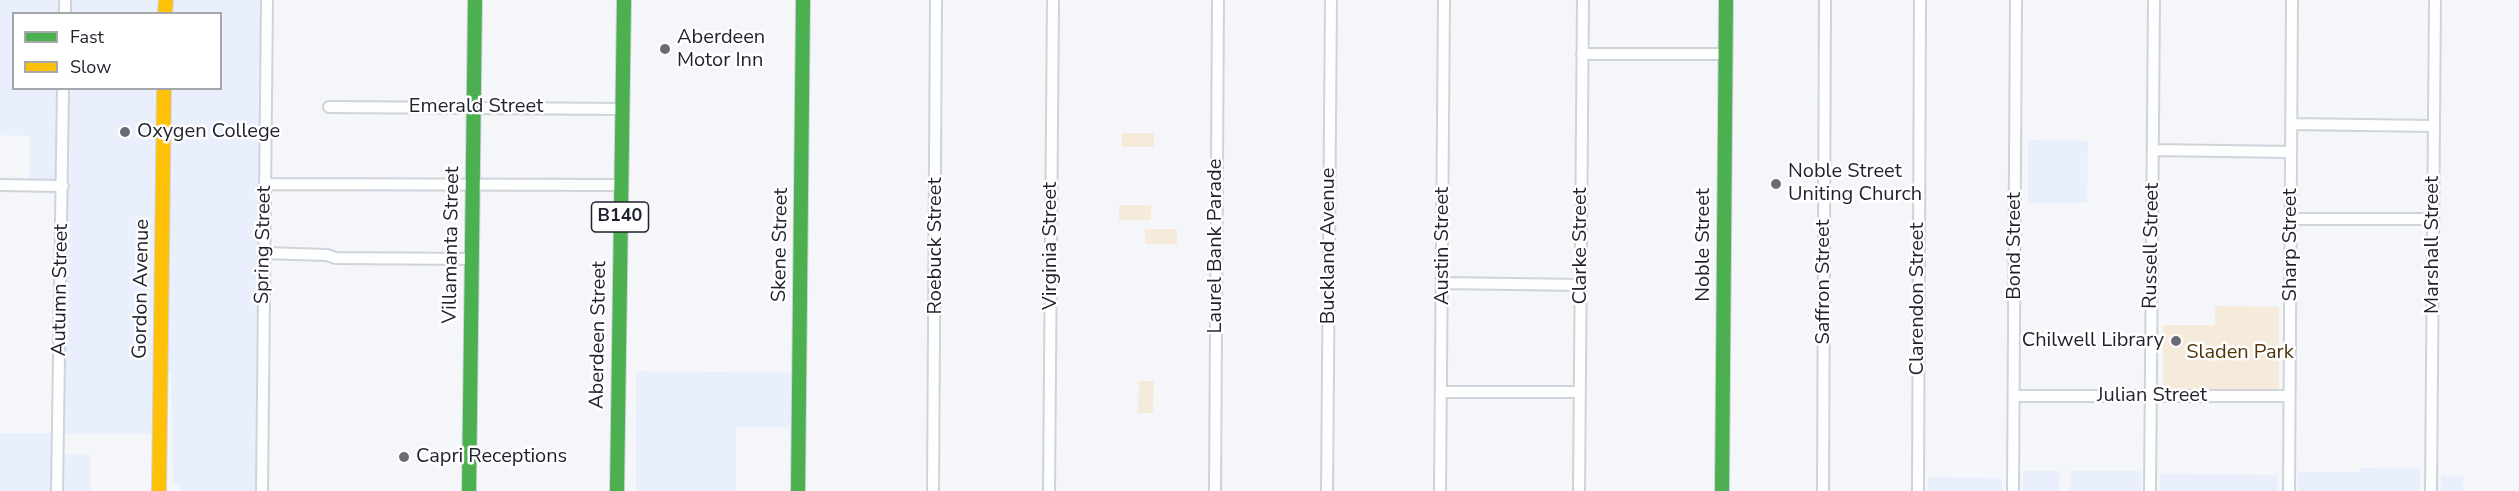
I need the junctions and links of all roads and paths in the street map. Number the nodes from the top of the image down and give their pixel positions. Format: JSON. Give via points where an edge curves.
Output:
{"nodes":[{"id":1,"x":267,"y":0,"type":"edge"},
{"id":2,"x":475,"y":0,"type":"edge"},
{"id":3,"x":624,"y":0,"type":"edge"},
{"id":4,"x":803,"y":0,"type":"edge"},
{"id":5,"x":936,"y":0,"type":"edge"},
{"id":6,"x":1053,"y":0,"type":"edge"},
{"id":7,"x":1218,"y":0,"type":"edge"},
{"id":8,"x":1331,"y":0,"type":"edge"},
{"id":9,"x":1444,"y":0,"type":"edge"},
{"id":10,"x":1583,"y":0,"type":"edge"},
{"id":11,"x":1726,"y":0,"type":"edge"},
{"id":12,"x":1825,"y":0,"type":"edge"},
{"id":13,"x":1920,"y":0,"type":"edge"},
{"id":14,"x":2016,"y":0,"type":"edge"},
{"id":15,"x":2154,"y":0,"type":"edge"},
{"id":16,"x":2292,"y":0,"type":"edge"},
{"id":17,"x":2435,"y":0,"type":"edge"},
{"id":18,"x":1582,"y":54,"type":"junction"},
{"id":19,"x":1725,"y":54,"type":"junction"},
{"id":20,"x":63,"y":90,"type":"edge"},
{"id":21,"x":164,"y":90,"type":"edge"},
{"id":22,"x":329,"y":107,"type":"dead end"},
{"id":23,"x":473,"y":108,"type":"junction"},
{"id":24,"x":622,"y":109,"type":"junction"},
{"id":25,"x":2291,"y":124,"type":"junction"},
{"id":26,"x":2434,"y":126,"type":"junction"},
{"id":27,"x":2153,"y":150,"type":"junction"},
{"id":28,"x":2291,"y":152,"type":"junction"},
{"id":29,"x":265,"y":184,"type":"junction"},
{"id":30,"x":472,"y":184,"type":"junction"},
{"id":31,"x":0,"y":185,"type":"edge"},
{"id":32,"x":620,"y":185,"type":"junction"},
{"id":33,"x":63,"y":186,"type":"junction"},
{"id":34,"x":2291,"y":219,"type":"junction"},
{"id":35,"x":2433,"y":219,"type":"junction"},
{"id":36,"x":264,"y":253,"type":"junction"},
{"id":37,"x":471,"y":259,"type":"junction"},
{"id":38,"x":1443,"y":283,"type":"junction"},
{"id":39,"x":1581,"y":285,"type":"junction"},
{"id":40,"x":1442,"y":392,"type":"junction"},
{"id":41,"x":1580,"y":392,"type":"junction"},
{"id":42,"x":2151,"y":395,"type":"junction"},
{"id":43,"x":2014,"y":396,"type":"junction"},
{"id":44,"x":2289,"y":396,"type":"junction"},
{"id":45,"x":57,"y":491,"type":"edge"},
{"id":46,"x":159,"y":491,"type":"edge"},
{"id":47,"x":262,"y":491,"type":"edge"},
{"id":48,"x":469,"y":491,"type":"edge"},
{"id":49,"x":617,"y":491,"type":"edge"},
{"id":50,"x":798,"y":491,"type":"edge"},
{"id":51,"x":933,"y":491,"type":"edge"},
{"id":52,"x":1049,"y":491,"type":"edge"},
{"id":53,"x":1215,"y":491,"type":"edge"},
{"id":54,"x":1327,"y":491,"type":"edge"},
{"id":55,"x":1440,"y":491,"type":"edge"},
{"id":56,"x":1579,"y":491,"type":"edge"},
{"id":57,"x":1722,"y":491,"type":"edge"},
{"id":58,"x":1823,"y":491,"type":"edge"},
{"id":59,"x":1918,"y":491,"type":"edge"},
{"id":60,"x":2013,"y":491,"type":"edge"},
{"id":61,"x":2150,"y":491,"type":"edge"},
{"id":62,"x":2289,"y":491,"type":"edge"},
{"id":63,"x":2431,"y":491,"type":"edge"}],
"edges":[{"from":1,"to":29,"type":"street","name":"Spring Street"},
{"from":2,"to":23,"type":"street","name":"Villamanta Street"},
{"from":3,"to":24,"type":"street","name":"Aberdeen Street","number":"B140"},
{"from":4,"to":50,"type":"street","name":"Skene Street"},
{"from":5,"to":51,"type":"street","name":"Roebuck Street"},
{"from":6,"to":52,"type":"street","name":"Virginia Street"},
{"from":7,"to":53,"type":"street","name":"Laurel Bank Parade"},
{"from":8,"to":54,"type":"street","name":"Buckland Avenue"},
{"from":9,"to":38,"type":"street","name":"Austin Street"},
{"from":10,"to":18,"type":"street","name":"Clarke Street"},
{"from":11,"to":19,"type":"street","name":"Noble Street"},
{"from":12,"to":58,"type":"street","name":"Saffron Street"},
{"from":13,"to":59,"type":"street","name":"Clarendon Street"},
{"from":14,"to":43,"type":"street","name":"Bond Street"},
{"from":15,"to":27,"type":"street","name":"Russell Street"},
{"from":16,"to":25,"type":"street","name":"Sharp Street"},
{"from":17,"to":26,"type":"street","name":"Marshall Street"},
{"from":18,"to":19,"type":"street"},
{"from":18,"to":39,"type":"street","name":"Clarke Street"},
{"from":19,"to":57,"type":"street","name":"Noble Street"},
{"from":20,"to":33,"type":"street","name":"Autumn Street"},
{"from":21,"to":46,"type":"street","name":"Gordon Avenue"},
{"from":22,"to":23,"type":"street","name":"Emerald Street"},
{"from":23,"to":24,"type":"street","name":"Emerald Street"},
{"from":23,"to":30,"type":"street","name":"Villamanta Street"},
{"from":24,"to":32,"type":"street","name":"Aberdeen Street","number":"B140"},
{"from":25,"to":26,"type":"street"},
{"from":25,"to":28,"type":"street","name":"Sharp Street"},
{"from":26,"to":35,"type":"street","name":"Marshall Street"},
{"from":27,"to":28,"type":"street"},
{"from":27,"to":42,"type":"street","name":"Russell Street"},
{"from":28,"to":34,"type":"street","name":"Sharp Street"},
{"from":29,"to":30,"type":"street"},
{"from":29,"to":36,"type":"street","name":"Spring Street"},
{"from":30,"to":32,"type":"street"},
{"from":30,"to":37,"type":"street","name":"Villamanta Street"},
{"from":31,"to":33,"type":"street"},
{"from":32,"to":49,"type":"street","name":"Aberdeen Street","number":"B140"},
{"from":33,"to":45,"type":"street","name":"Autumn Street"},
{"from":34,"to":35,"type":"street"},
{"from":34,"to":44,"type":"street","name":"Sharp Street"},
{"from":35,"to":63,"type":"street","name":"Marshall Street"},
{"from":36,"to":37,"type":"street"},
{"from":36,"to":47,"type":"street","name":"Spring Street"},
{"from":37,"to":48,"type":"street","name":"Villamanta Street"},
{"from":38,"to":39,"type":"street"},
{"from":38,"to":40,"type":"street","name":"Austin Street"},
{"from":39,"to":41,"type":"street","name":"Clarke Street"},
{"from":40,"to":41,"type":"street"},
{"from":40,"to":55,"type":"street","name":"Austin Street"},
{"from":41,"to":56,"type":"street","name":"Clarke Street"},
{"from":42,"to":43,"type":"street","name":"Julian Street"},
{"from":42,"to":44,"type":"street","name":"Julian Street"},
{"from":42,"to":61,"type":"street","name":"Russell Street"},
{"from":43,"to":60,"type":"street","name":"Bond Street"},
{"from":44,"to":62,"type":"street","name":"Sharp Street"}]}
